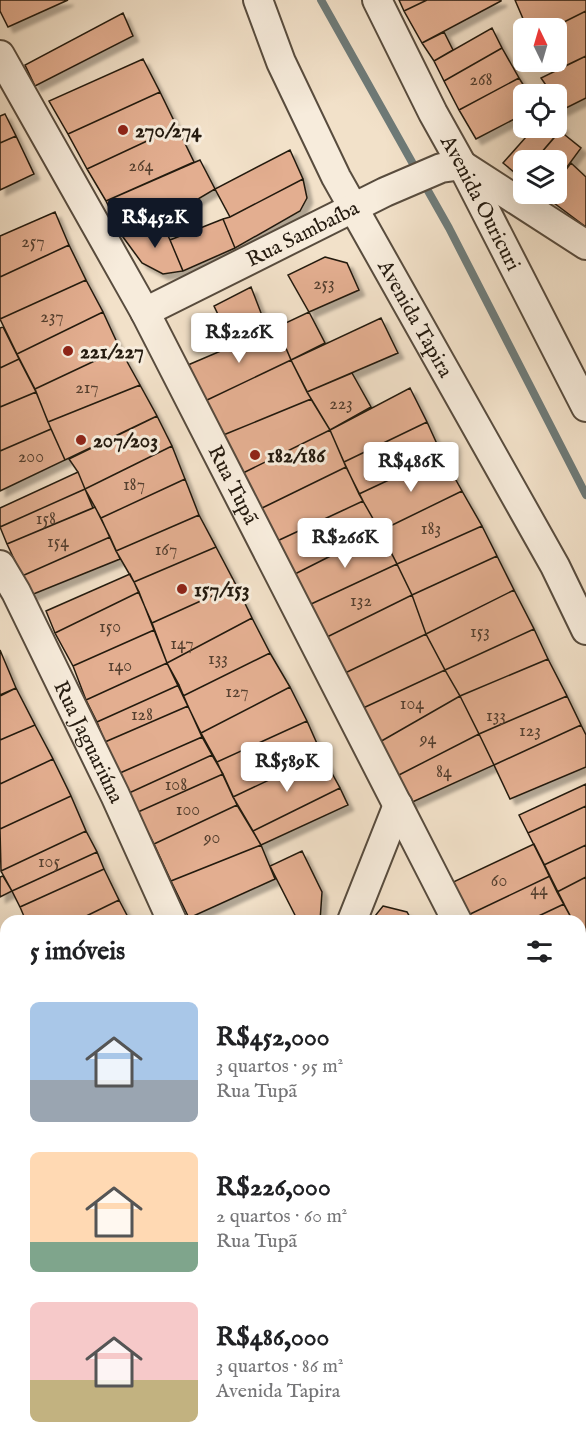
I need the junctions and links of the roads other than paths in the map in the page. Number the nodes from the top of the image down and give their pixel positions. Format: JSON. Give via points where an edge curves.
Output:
{"nodes":[{"id":1,"x":258,"y":0,"type":"edge"},
{"id":2,"x":377,"y":0,"type":"edge"},
{"id":3,"x":0,"y":55,"type":"edge"},
{"id":4,"x":452,"y":167,"type":"junction"},
{"id":5,"x":354,"y":208,"type":"junction"},
{"id":6,"x":586,"y":245,"type":"edge"},
{"id":7,"x":145,"y":312,"type":"junction"},
{"id":8,"x":586,"y":407,"type":"edge"},
{"id":9,"x":0,"y":565,"type":"edge"},
{"id":10,"x":586,"y":630,"type":"edge"},
{"id":11,"x":398,"y":804,"type":"junction"},
{"id":12,"x":169,"y":915,"type":"edge"},
{"id":13,"x":353,"y":915,"type":"edge"},
{"id":14,"x":454,"y":915,"type":"edge"}],
"edges":[{"from":1,"to":5,"type":"street","name":"Avenida Tapira","via":[[281,62]]},
{"from":2,"to":4,"type":"street","name":"Avenida Ouricuri","via":[[433,113]]},
{"from":3,"to":7,"type":"street","name":"Rua Tupã"},
{"from":4,"to":5,"type":"street","name":"Rua Sambaíba"},
{"from":4,"to":6,"type":"street"},
{"from":4,"to":8,"type":"street","name":"Avenida Ouricuri"},
{"from":5,"to":7,"type":"street","name":"Rua Sambaíba"},
{"from":5,"to":10,"type":"street","name":"Avenida Tapira","via":[[555,567]]},
{"from":7,"to":11,"type":"street","name":"Rua Tupã"},
{"from":9,"to":12,"type":"street","name":"Rua Jaguariúna"},
{"from":11,"to":13,"type":"street"},
{"from":11,"to":14,"type":"street","name":"Rua Tupã"}]}
